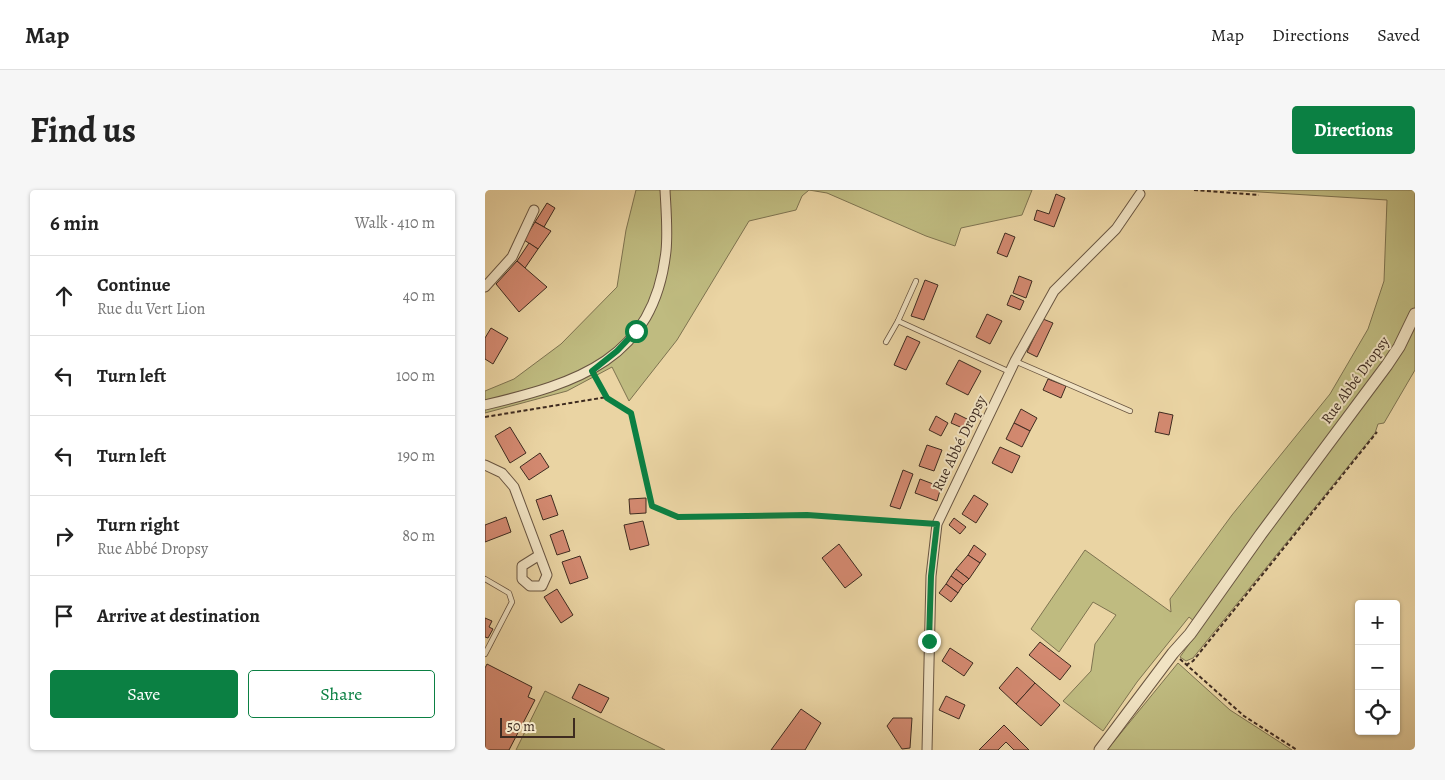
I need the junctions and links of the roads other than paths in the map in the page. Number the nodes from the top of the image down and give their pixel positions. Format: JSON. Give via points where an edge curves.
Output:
{"nodes":[{"id":1,"x":665,"y":190,"type":"edge"},
{"id":2,"x":1140,"y":194,"type":"dead end"},
{"id":3,"x":535,"y":210,"type":"dead end"},
{"id":4,"x":916,"y":281,"type":"dead end"},
{"id":5,"x":485,"y":287,"type":"edge"},
{"id":6,"x":1415,"y":314,"type":"edge"},
{"id":7,"x":898,"y":321,"type":"junction"},
{"id":8,"x":886,"y":342,"type":"dead end"},
{"id":9,"x":1015,"y":361,"type":"junction"},
{"id":10,"x":1010,"y":372,"type":"junction"},
{"id":11,"x":485,"y":404,"type":"edge"},
{"id":12,"x":1131,"y":411,"type":"dead end"},
{"id":13,"x":485,"y":466,"type":"edge"},
{"id":14,"x":538,"y":556,"type":"dead end"},
{"id":15,"x":485,"y":579,"type":"edge"},
{"id":16,"x":485,"y":654,"type":"edge"},
{"id":17,"x":927,"y":750,"type":"edge"},
{"id":18,"x":1100,"y":750,"type":"edge"}],
"edges":[{"from":1,"to":11,"type":"street","via":[[666,250],[663,269],[650,310],[636,331],[592,371],[539,392]]},
{"from":2,"to":9,"type":"street","name":"Rue Abbé Dropsy","via":[[1116,229],[1053,291]]},
{"from":3,"to":5,"type":"street","via":[[512,256]]},
{"from":4,"to":7,"type":"lane"},
{"from":6,"to":18,"type":"street","name":"Rue Abbé Dropsy","via":[[1387,365],[1190,634]]},
{"from":7,"to":8,"type":"lane"},
{"from":7,"to":10,"type":"lane"},
{"from":9,"to":10,"type":"street","name":"Rue Abbé Dropsy"},
{"from":9,"to":12,"type":"lane"},
{"from":10,"to":17,"type":"street","name":"Rue Abbé Dropsy","via":[[937,524],[931,576]]},
{"from":13,"to":14,"type":"street","via":[[502,474],[514,486]]},
{"from":15,"to":16,"type":"lane","via":[[509,593],[512,602]]}]}
